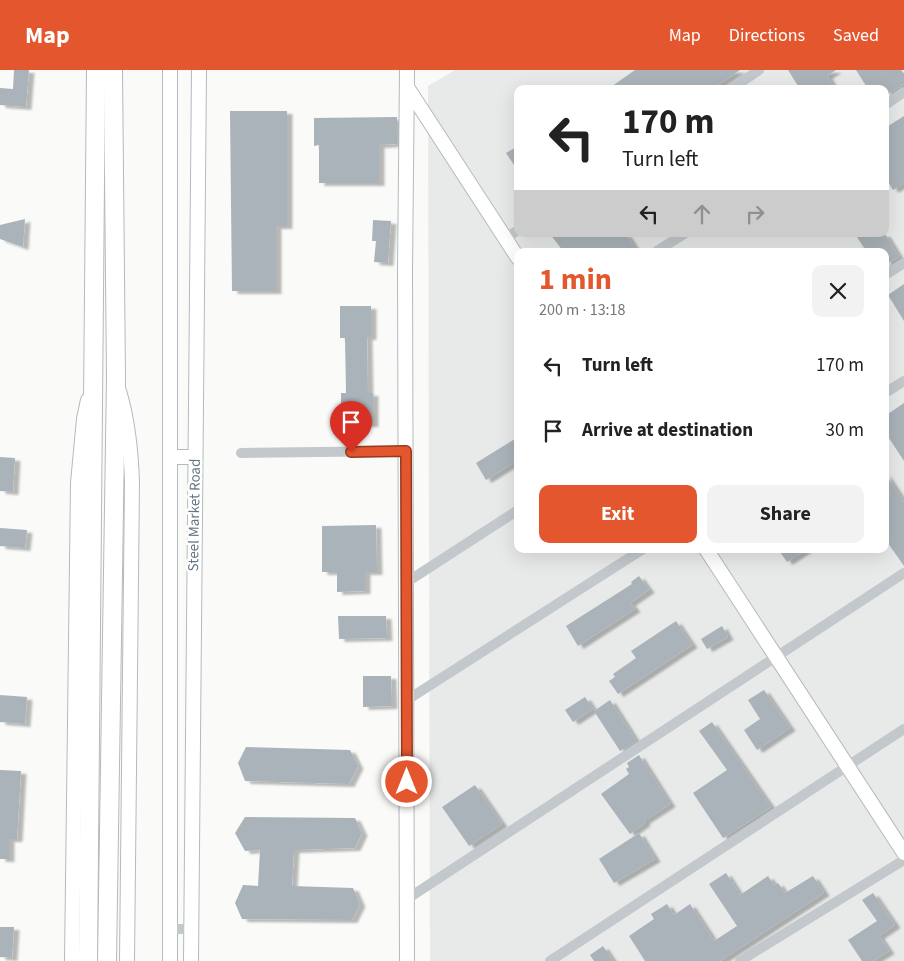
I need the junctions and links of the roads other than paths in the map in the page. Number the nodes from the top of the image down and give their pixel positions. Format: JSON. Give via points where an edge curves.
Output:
{"nodes":[{"id":1,"x":96,"y":70,"type":"edge"},
{"id":2,"x":113,"y":70,"type":"edge"},
{"id":3,"x":170,"y":70,"type":"edge"},
{"id":4,"x":198,"y":70,"type":"edge"},
{"id":5,"x":759,"y":70,"type":"edge"},
{"id":6,"x":409,"y":75,"type":"edge"},
{"id":7,"x":737,"y":85,"type":"edge"},
{"id":8,"x":904,"y":92,"type":"edge"},
{"id":9,"x":889,"y":102,"type":"edge"},
{"id":10,"x":514,"y":232,"type":"edge"},
{"id":11,"x":679,"y":237,"type":"edge"},
{"id":12,"x":505,"y":238,"type":"junction"},
{"id":13,"x":662,"y":248,"type":"edge"},
{"id":14,"x":514,"y":252,"type":"edge"},
{"id":15,"x":904,"y":263,"type":"edge"},
{"id":16,"x":889,"y":272,"type":"edge"},
{"id":17,"x":94,"y":373,"type":"junction"},
{"id":18,"x":116,"y":378,"type":"junction"},
{"id":19,"x":904,"y":381,"type":"edge"},
{"id":20,"x":889,"y":390,"type":"edge"},
{"id":21,"x":406,"y":451,"type":"junction"},
{"id":22,"x":241,"y":453,"type":"dead end"},
{"id":23,"x":195,"y":457,"type":"junction"},
{"id":24,"x":170,"y":458,"type":"junction"},
{"id":25,"x":514,"y":513,"type":"edge"},
{"id":26,"x":637,"y":553,"type":"edge"},
{"id":27,"x":709,"y":553,"type":"edge"},
{"id":28,"x":904,"y":573,"type":"edge"},
{"id":29,"x":407,"y":582,"type":"junction"},
{"id":30,"x":776,"y":656,"type":"junction"},
{"id":31,"x":407,"y":700,"type":"junction"},
{"id":32,"x":904,"y":729,"type":"edge"},
{"id":33,"x":846,"y":765,"type":"junction"},
{"id":34,"x":904,"y":853,"type":"edge"},
{"id":35,"x":904,"y":860,"type":"edge"},
{"id":36,"x":407,"y":899,"type":"junction"},
{"id":37,"x":170,"y":929,"type":"junction"},
{"id":38,"x":192,"y":929,"type":"junction"},
{"id":39,"x":72,"y":961,"type":"edge"},
{"id":40,"x":88,"y":961,"type":"edge"},
{"id":41,"x":107,"y":961,"type":"edge"},
{"id":42,"x":127,"y":961,"type":"edge"},
{"id":43,"x":170,"y":961,"type":"edge"},
{"id":44,"x":191,"y":961,"type":"edge"},
{"id":45,"x":407,"y":961,"type":"edge"},
{"id":46,"x":550,"y":961,"type":"edge"},
{"id":47,"x":740,"y":961,"type":"edge"}],
"edges":[{"from":1,"to":17,"type":"highway"},
{"from":2,"to":18,"type":"highway"},
{"from":3,"to":24,"type":"street","name":"Steel Market Road"},
{"from":4,"to":23,"type":"street","name":"Steel Market Road"},
{"from":5,"to":7,"type":"street"},
{"from":6,"to":12,"type":"street"},
{"from":6,"to":21,"type":"street"},
{"from":8,"to":9,"type":"street"},
{"from":10,"to":12,"type":"street"},
{"from":11,"to":13,"type":"street"},
{"from":12,"to":14,"type":"street"},
{"from":15,"to":16,"type":"street"},
{"from":17,"to":39,"type":"street","via":[[84,419],[78,483]]},
{"from":17,"to":40,"type":"highway"},
{"from":18,"to":41,"type":"highway"},
{"from":18,"to":42,"type":"street","via":[[131,448]]},
{"from":19,"to":20,"type":"street"},
{"from":21,"to":22,"type":"street"},
{"from":21,"to":29,"type":"street"},
{"from":23,"to":24,"type":"street"},
{"from":23,"to":38,"type":"street","name":"Steel Market Road"},
{"from":24,"to":37,"type":"street","name":"Steel Market Road"},
{"from":25,"to":29,"type":"street"},
{"from":26,"to":31,"type":"street"},
{"from":27,"to":30,"type":"street"},
{"from":28,"to":30,"type":"street"},
{"from":29,"to":31,"type":"street"},
{"from":30,"to":33,"type":"street"},
{"from":30,"to":36,"type":"street"},
{"from":31,"to":36,"type":"street"},
{"from":32,"to":33,"type":"street"},
{"from":33,"to":34,"type":"street"},
{"from":33,"to":46,"type":"street"},
{"from":35,"to":47,"type":"street"},
{"from":36,"to":45,"type":"street"},
{"from":37,"to":38,"type":"street"},
{"from":37,"to":43,"type":"street","name":"Steel Market Road"},
{"from":38,"to":44,"type":"street","name":"Steel Market Road"}]}
